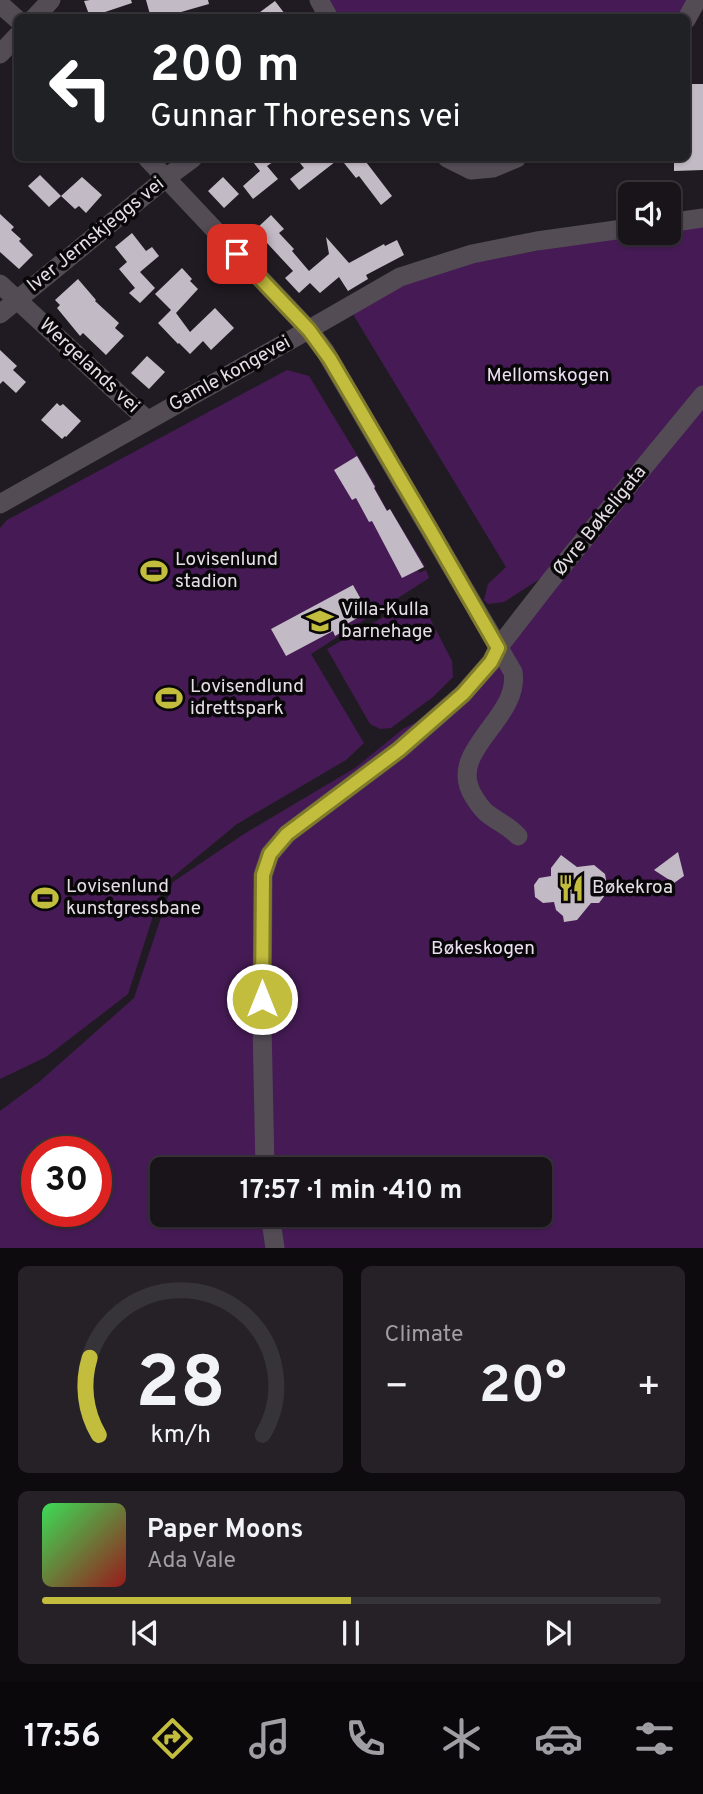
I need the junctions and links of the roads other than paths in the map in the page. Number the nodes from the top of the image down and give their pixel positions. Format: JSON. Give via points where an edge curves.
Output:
{"nodes":[{"id":1,"x":51,"y":0,"type":"edge"},
{"id":2,"x":38,"y":14,"type":"edge"},
{"id":3,"x":14,"y":39,"type":"edge"},
{"id":4,"x":0,"y":54,"type":"edge"},
{"id":5,"x":150,"y":161,"type":"edge"},
{"id":6,"x":189,"y":161,"type":"edge"},
{"id":7,"x":453,"y":161,"type":"edge"},
{"id":8,"x":510,"y":161,"type":"edge"},
{"id":9,"x":166,"y":178,"type":"junction"},
{"id":10,"x":703,"y":218,"type":"edge"},
{"id":11,"x":681,"y":221,"type":"edge"},
{"id":12,"x":618,"y":230,"type":"edge"},
{"id":13,"x":0,"y":284,"type":"edge"},
{"id":14,"x":17,"y":300,"type":"junction"},
{"id":15,"x":0,"y":314,"type":"edge"},
{"id":16,"x":309,"y":330,"type":"junction"},
{"id":17,"x":703,"y":395,"type":"edge"},
{"id":18,"x":147,"y":420,"type":"junction"},
{"id":19,"x":0,"y":504,"type":"edge"},
{"id":20,"x":498,"y":648,"type":"junction"},
{"id":21,"x":518,"y":836,"type":"dead end"},
{"id":22,"x":265,"y":1157,"type":"edge"},
{"id":23,"x":272,"y":1227,"type":"edge"},
{"id":24,"x":275,"y":1248,"type":"edge"}],
"edges":[{"from":1,"to":2,"type":"street"},
{"from":3,"to":4,"type":"street"},
{"from":5,"to":9,"type":"street"},
{"from":6,"to":9,"type":"street","name":"Iver Jernskjeggs vei"},
{"from":7,"to":8,"type":"street","via":[[471,170]]},
{"from":9,"to":14,"type":"street","name":"Iver Jernskjeggs vei"},
{"from":9,"to":16,"type":"street"},
{"from":10,"to":11,"type":"street"},
{"from":12,"to":16,"type":"street","name":"Gamle kongevei","via":[[472,254],[400,277]]},
{"from":13,"to":14,"type":"street","name":"Wergelands vei"},
{"from":14,"to":15,"type":"street","name":"Iver Jernskjeggs vei"},
{"from":14,"to":18,"type":"street","name":"Wergelands vei"},
{"from":16,"to":18,"type":"street","name":"Gamle kongevei"},
{"from":16,"to":20,"type":"street"},
{"from":17,"to":20,"type":"street","name":"Øvre Bøkeligata"},
{"from":18,"to":19,"type":"street","name":"Gamle kongevei"},
{"from":20,"to":21,"type":"street","via":[[513,672],[513,690],[467,764],[468,779],[486,813]]},
{"from":20,"to":22,"type":"street","name":"Øvre Bøkeligata","via":[[463,694],[399,750],[287,834],[270,854],[263,875]]},
{"from":23,"to":24,"type":"street"}]}
